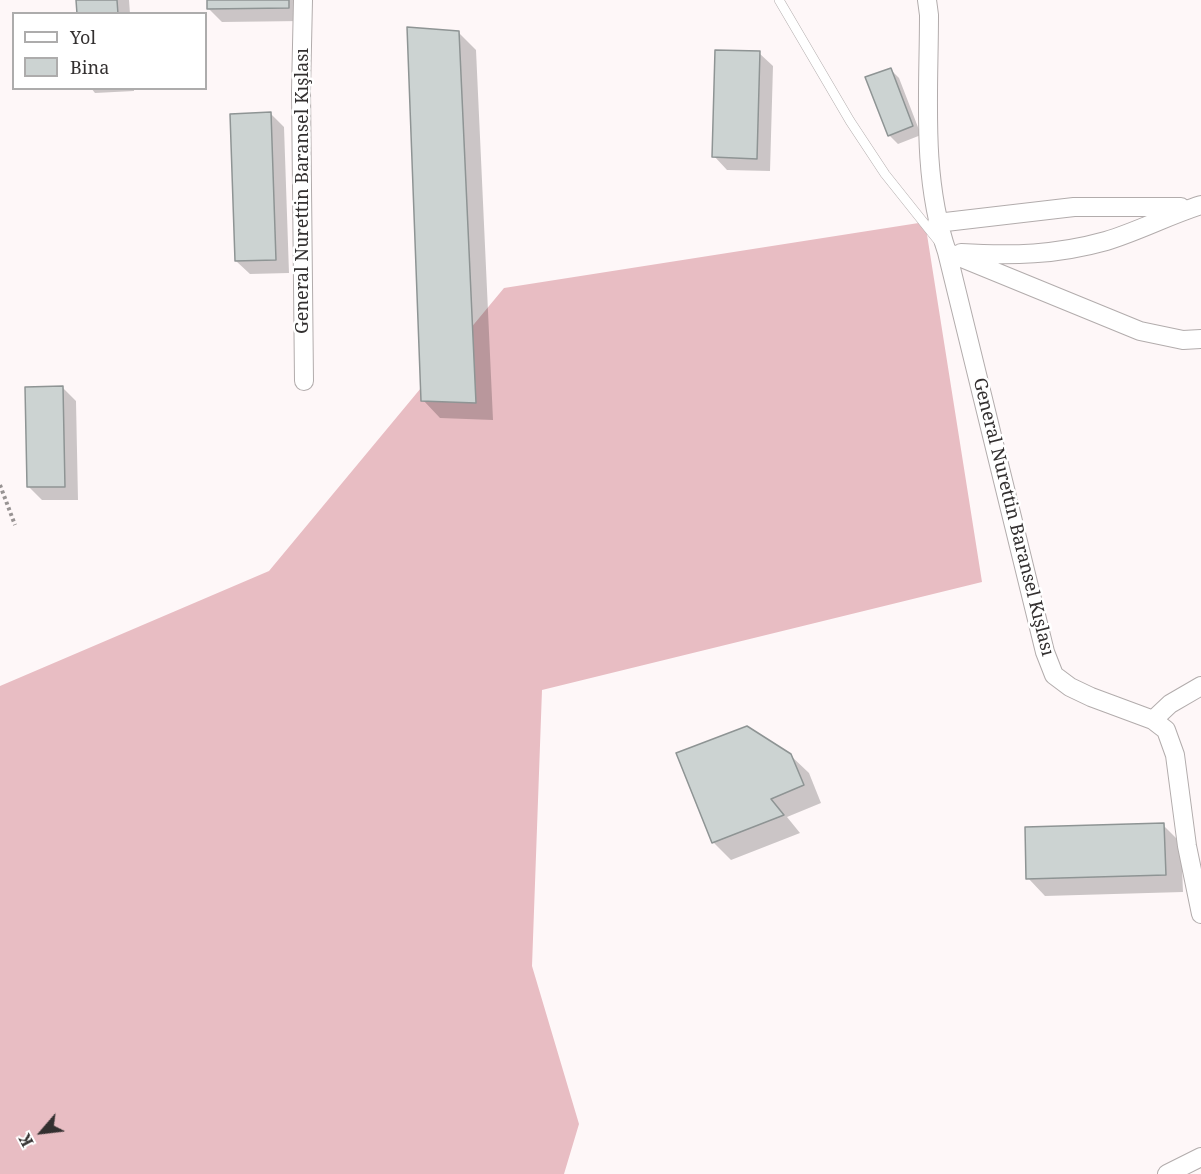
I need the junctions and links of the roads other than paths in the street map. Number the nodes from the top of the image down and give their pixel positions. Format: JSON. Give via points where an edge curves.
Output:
{"nodes":[{"id":1,"x":303,"y":0,"type":"edge"},
{"id":2,"x":779,"y":0,"type":"edge"},
{"id":3,"x":927,"y":0,"type":"edge"},
{"id":4,"x":1197,"y":206,"type":"edge"},
{"id":5,"x":937,"y":223,"type":"junction"},
{"id":6,"x":947,"y":252,"type":"junction"},
{"id":7,"x":1201,"y":339,"type":"edge"},
{"id":8,"x":304,"y":381,"type":"dead end"},
{"id":9,"x":1201,"y":686,"type":"edge"},
{"id":10,"x":1154,"y":720,"type":"junction"},
{"id":11,"x":1201,"y":914,"type":"edge"},
{"id":12,"x":1201,"y":1157,"type":"edge"},
{"id":13,"x":1167,"y":1174,"type":"edge"}],
"edges":[{"from":1,"to":8,"type":"street","name":"General Nurettin Baransel Kışlası"},
{"from":2,"to":6,"type":"lane","via":[[885,174]]},
{"from":3,"to":5,"type":"street","name":"General Nurettin Baransel Kışlası","via":[[929,149]]},
{"from":4,"to":5,"type":"street","via":[[1074,207]]},
{"from":4,"to":6,"type":"street","via":[[1106,241],[1067,250],[1009,256]]},
{"from":5,"to":6,"type":"street","name":"General Nurettin Baransel Kışlası"},
{"from":6,"to":7,"type":"street","via":[[1140,331],[1183,340]]},
{"from":6,"to":10,"type":"street","name":"General Nurettin Baransel Kışlası","via":[[1036,620],[1054,675],[1091,697]]},
{"from":9,"to":10,"type":"street","via":[[1170,704]]},
{"from":10,"to":11,"type":"street","via":[[1166,730],[1175,754]]},
{"from":12,"to":13,"type":"street"}]}
